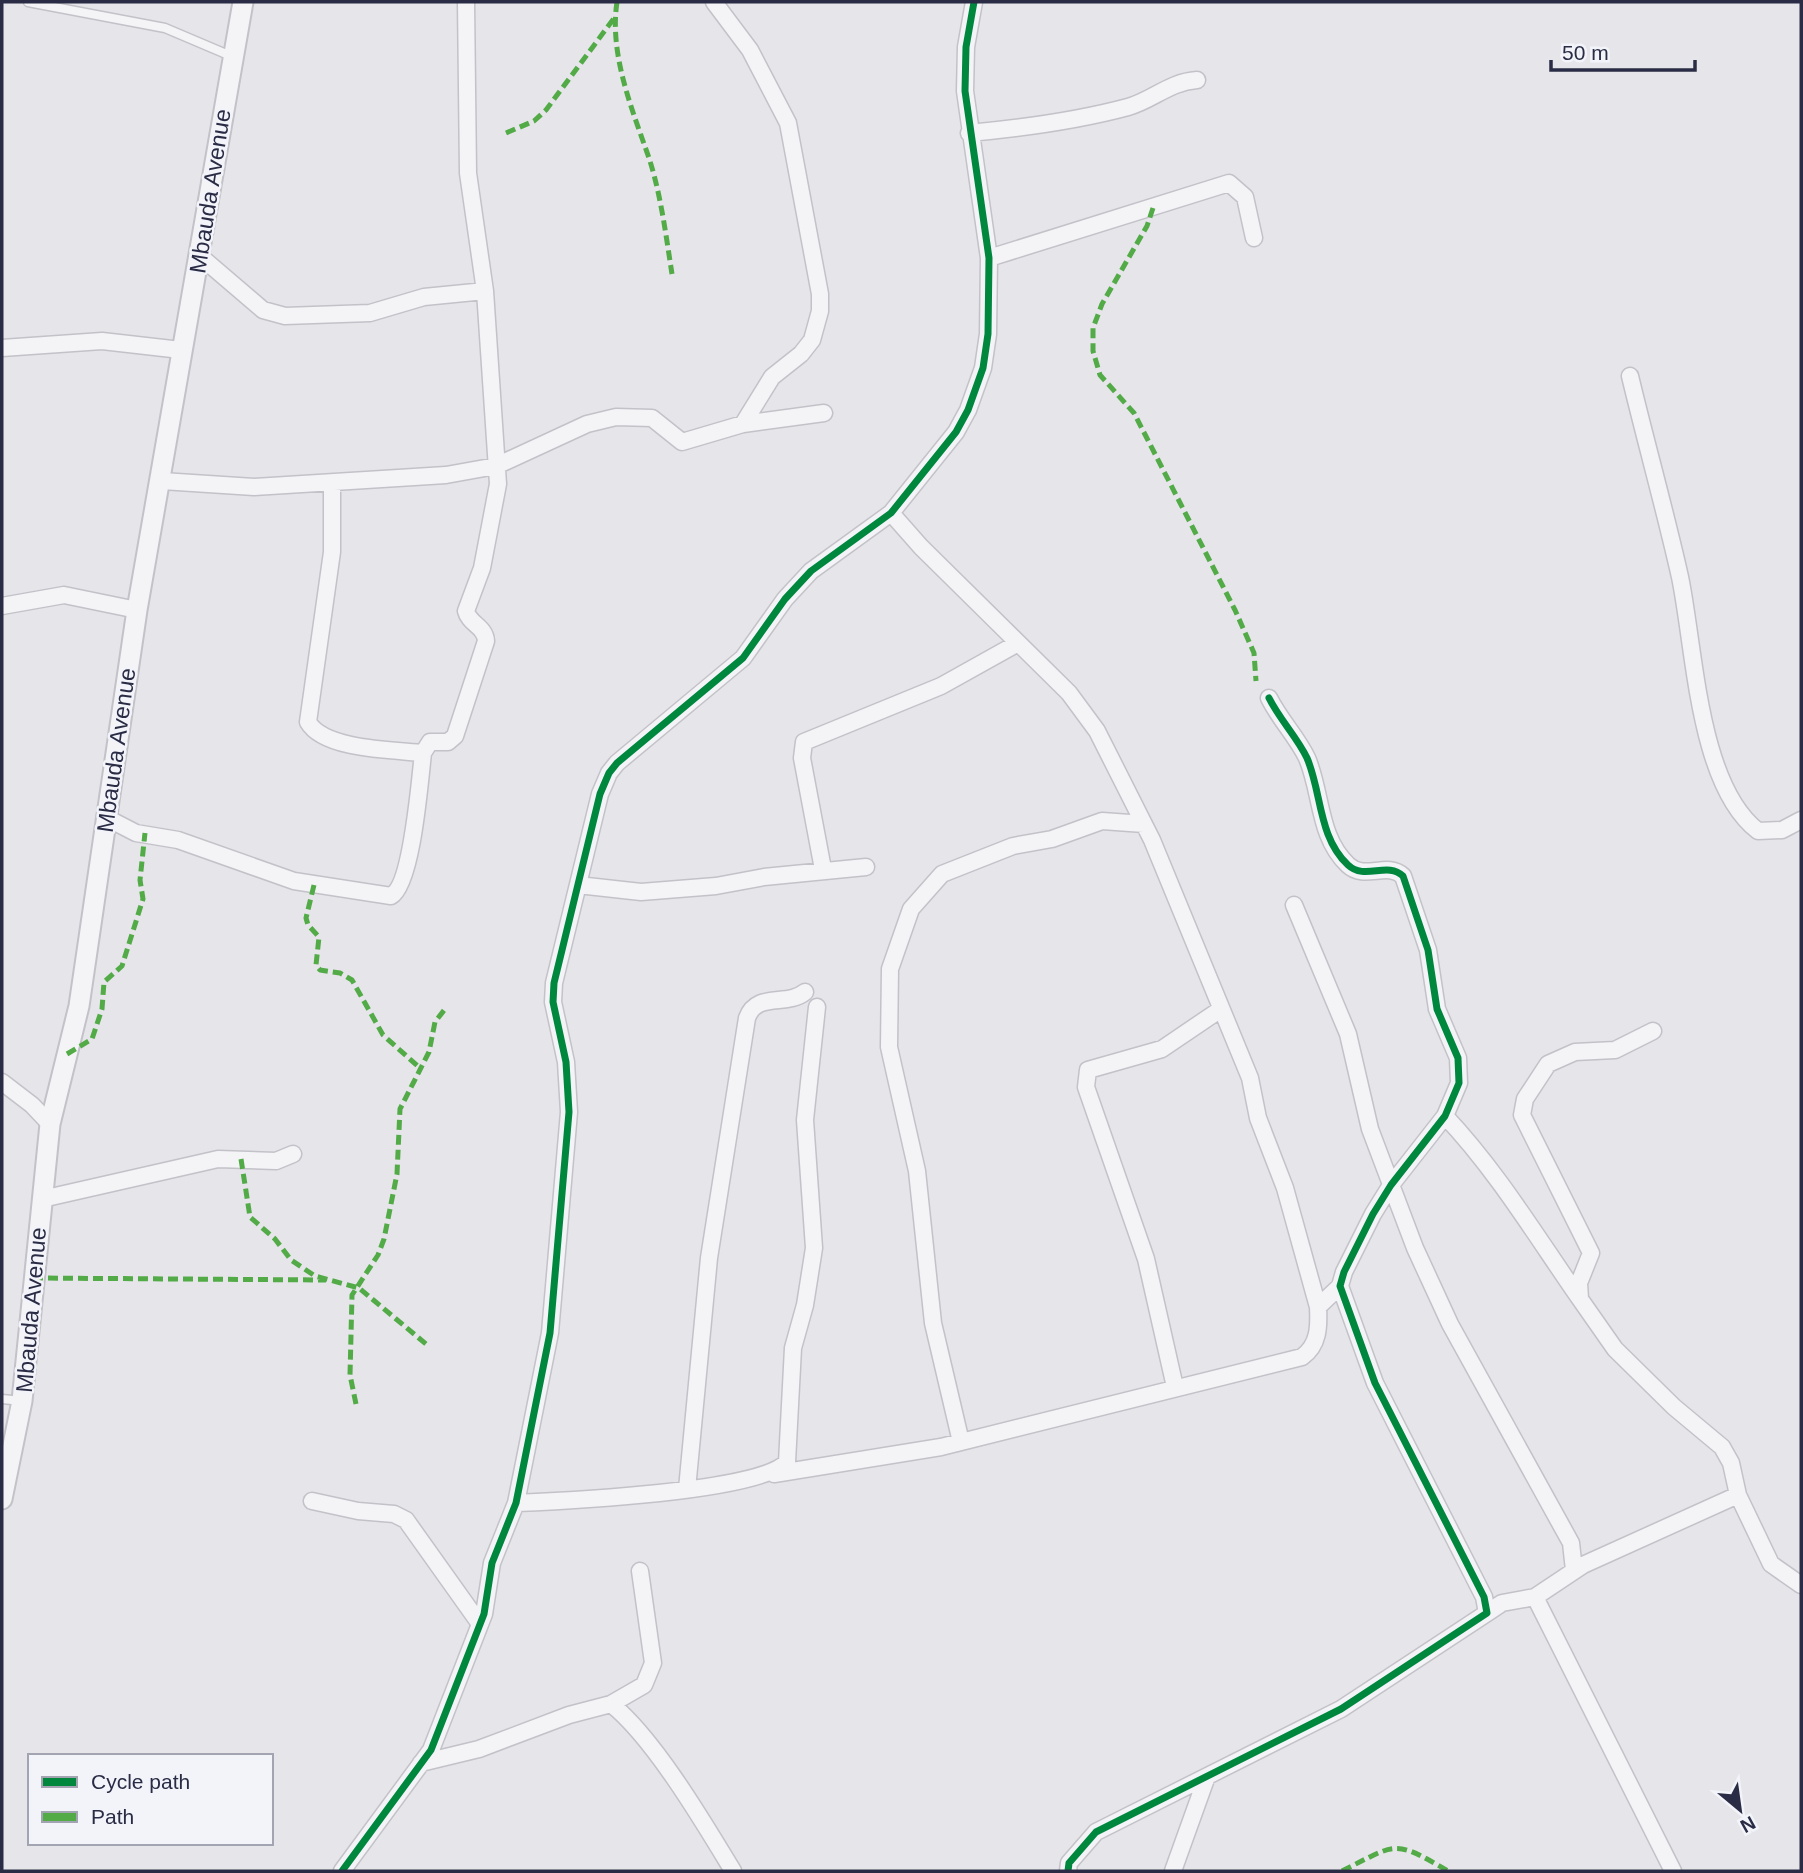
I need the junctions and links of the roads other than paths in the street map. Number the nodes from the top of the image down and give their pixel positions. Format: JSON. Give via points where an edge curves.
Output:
{"nodes":[{"id":1,"x":27,"y":2,"type":"edge"},
{"id":2,"x":243,"y":2,"type":"edge"},
{"id":3,"x":466,"y":2,"type":"edge"},
{"id":4,"x":714,"y":2,"type":"edge"},
{"id":5,"x":974,"y":2,"type":"edge"},
{"id":6,"x":232,"y":55,"type":"junction"},
{"id":7,"x":1197,"y":80,"type":"dead end"},
{"id":8,"x":969,"y":133,"type":"junction"},
{"id":9,"x":1254,"y":238,"type":"dead end"},
{"id":10,"x":201,"y":257,"type":"junction"},
{"id":11,"x":989,"y":258,"type":"junction"},
{"id":12,"x":485,"y":291,"type":"junction"},
{"id":13,"x":2,"y":348,"type":"edge"},
{"id":14,"x":181,"y":350,"type":"junction"},
{"id":15,"x":1630,"y":376,"type":"dead end"},
{"id":16,"x":824,"y":413,"type":"dead end"},
{"id":17,"x":743,"y":424,"type":"junction"},
{"id":18,"x":496,"y":466,"type":"junction"},
{"id":19,"x":162,"y":481,"type":"junction"},
{"id":20,"x":332,"y":484,"type":"junction"},
{"id":21,"x":891,"y":513,"type":"junction"},
{"id":22,"x":2,"y":606,"type":"edge"},
{"id":23,"x":137,"y":610,"type":"junction"},
{"id":24,"x":1018,"y":643,"type":"junction"},
{"id":25,"x":1269,"y":698,"type":"dead end"},
{"id":26,"x":423,"y":753,"type":"junction"},
{"id":27,"x":105,"y":817,"type":"junction"},
{"id":28,"x":1801,"y":820,"type":"edge"},
{"id":29,"x":1144,"y":824,"type":"junction"},
{"id":30,"x":866,"y":867,"type":"dead end"},
{"id":31,"x":823,"y":869,"type":"junction"},
{"id":32,"x":578,"y":885,"type":"junction"},
{"id":33,"x":1294,"y":905,"type":"dead end"},
{"id":34,"x":805,"y":992,"type":"dead end"},
{"id":35,"x":817,"y":1007,"type":"dead end"},
{"id":36,"x":1221,"y":1009,"type":"junction"},
{"id":37,"x":1653,"y":1031,"type":"dead end"},
{"id":38,"x":2,"y":1082,"type":"edge"},
{"id":39,"x":1445,"y":1116,"type":"junction"},
{"id":40,"x":50,"y":1124,"type":"junction"},
{"id":41,"x":293,"y":1154,"type":"dead end"},
{"id":42,"x":1391,"y":1185,"type":"junction"},
{"id":43,"x":42,"y":1199,"type":"junction"},
{"id":44,"x":1340,"y":1286,"type":"junction"},
{"id":45,"x":1580,"y":1298,"type":"junction"},
{"id":46,"x":1318,"y":1307,"type":"junction"},
{"id":47,"x":1175,"y":1387,"type":"junction"},
{"id":48,"x":2,"y":1399,"type":"edge"},
{"id":49,"x":22,"y":1401,"type":"junction"},
{"id":50,"x":961,"y":1442,"type":"junction"},
{"id":51,"x":772,"y":1474,"type":"junction"},
{"id":52,"x":687,"y":1489,"type":"junction"},
{"id":53,"x":1738,"y":1495,"type":"junction"},
{"id":54,"x":2,"y":1499,"type":"edge"},
{"id":55,"x":312,"y":1501,"type":"dead end"},
{"id":56,"x":516,"y":1503,"type":"junction"},
{"id":57,"x":1574,"y":1570,"type":"junction"},
{"id":58,"x":640,"y":1571,"type":"dead end"},
{"id":59,"x":1801,"y":1585,"type":"edge"},
{"id":60,"x":1535,"y":1597,"type":"junction"},
{"id":61,"x":1487,"y":1613,"type":"junction"},
{"id":62,"x":480,"y":1624,"type":"junction"},
{"id":63,"x":611,"y":1704,"type":"junction"},
{"id":64,"x":421,"y":1763,"type":"junction"},
{"id":65,"x":1206,"y":1779,"type":"junction"},
{"id":66,"x":342,"y":1871,"type":"edge"},
{"id":67,"x":733,"y":1871,"type":"edge"},
{"id":68,"x":1068,"y":1871,"type":"edge"},
{"id":69,"x":1173,"y":1871,"type":"edge"},
{"id":70,"x":1673,"y":1871,"type":"edge"}],
"edges":[{"from":1,"to":6,"type":"lane","via":[[164,28]]},
{"from":2,"to":6,"type":"street","name":"Mbauda Avenue"},
{"from":3,"to":12,"type":"street","via":[[468,173]]},
{"from":4,"to":17,"type":"street","via":[[750,50],[788,123],[820,294],[812,340],[772,377]]},
{"from":5,"to":8,"type":"street","via":[[966,47]]},
{"from":6,"to":10,"type":"street","name":"Mbauda Avenue"},
{"from":7,"to":8,"type":"street","via":[[1160,90],[1141,103],[1063,123]]},
{"from":8,"to":11,"type":"street"},
{"from":9,"to":11,"type":"street","via":[[1245,197],[1234,185],[1222,184]]},
{"from":10,"to":12,"type":"street","via":[[263,310],[285,316],[370,313],[424,297]]},
{"from":10,"to":14,"type":"street","name":"Mbauda Avenue"},
{"from":11,"to":21,"type":"street","via":[[988,334],[975,394],[956,432]]},
{"from":12,"to":18,"type":"street"},
{"from":13,"to":14,"type":"street","via":[[102,341]]},
{"from":14,"to":19,"type":"street","name":"Mbauda Avenue"},
{"from":15,"to":28,"type":"street","via":[[1680,579],[1714,759],[1734,805],[1758,831],[1782,830]]},
{"from":16,"to":17,"type":"street"},
{"from":17,"to":18,"type":"street","via":[[682,442],[652,418],[616,417],[587,424]]},
{"from":18,"to":20,"type":"street"},
{"from":18,"to":26,"type":"street","via":[[492,529],[466,611],[486,641],[454,736],[449,742],[430,742]]},
{"from":19,"to":20,"type":"street","via":[[254,487]]},
{"from":19,"to":23,"type":"street","name":"Mbauda Avenue"},
{"from":20,"to":26,"type":"street","via":[[332,552],[308,722],[322,737]]},
{"from":21,"to":24,"type":"street"},
{"from":21,"to":32,"type":"street","via":[[811,571],[743,658],[617,763],[600,794]]},
{"from":22,"to":23,"type":"street","via":[[64,595]]},
{"from":23,"to":27,"type":"street","name":"Mbauda Avenue"},
{"from":24,"to":29,"type":"street","via":[[1082,709]]},
{"from":24,"to":31,"type":"street","via":[[941,686],[804,742],[802,758]]},
{"from":25,"to":39,"type":"street","via":[[1305,755],[1326,828],[1341,857],[1355,870],[1398,871],[1409,890],[1427,950],[1437,1009],[1460,1070]]},
{"from":26,"to":27,"type":"street","via":[[415,828],[402,884],[391,895],[294,881],[178,840],[136,833]]},
{"from":27,"to":40,"type":"street","name":"Mbauda Avenue","via":[[79,1006]]},
{"from":29,"to":36,"type":"street"},
{"from":29,"to":50,"type":"street","via":[[1102,821],[1052,839],[1013,846],[942,874],[911,909],[890,969],[890,1047],[917,1171],[933,1323]]},
{"from":30,"to":31,"type":"street"},
{"from":31,"to":32,"type":"street","via":[[716,886],[641,891]]},
{"from":32,"to":56,"type":"street","via":[[554,983],[569,1112],[550,1333]]},
{"from":33,"to":42,"type":"street","via":[[1348,1034],[1370,1129]]},
{"from":34,"to":52,"type":"street","via":[[791,1000],[765,1001],[747,1018],[709,1258]]},
{"from":35,"to":51,"type":"street","via":[[805,1128],[814,1248],[793,1348],[787,1462]]},
{"from":36,"to":46,"type":"street","via":[[1250,1078],[1258,1118],[1281,1175]]},
{"from":36,"to":47,"type":"street","via":[[1162,1049],[1088,1070],[1085,1076],[1146,1259]]},
{"from":37,"to":45,"type":"street","via":[[1626,1046],[1575,1052],[1548,1064],[1523,1106],[1522,1115],[1591,1253],[1579,1283]]},
{"from":38,"to":40,"type":"street"},
{"from":39,"to":42,"type":"street"},
{"from":39,"to":45,"type":"street","via":[[1488,1162]]},
{"from":40,"to":43,"type":"street","name":"Mbauda Avenue"},
{"from":41,"to":43,"type":"street","via":[[276,1161],[218,1158]]},
{"from":42,"to":44,"type":"street","via":[[1355,1248]]},
{"from":42,"to":57,"type":"street","via":[[1450,1324],[1571,1543]]},
{"from":43,"to":49,"type":"street","name":"Mbauda Avenue"},
{"from":44,"to":46,"type":"street"},
{"from":44,"to":61,"type":"street","via":[[1375,1383],[1484,1597]]},
{"from":45,"to":53,"type":"street","via":[[1615,1349],[1722,1447]]},
{"from":46,"to":47,"type":"street","via":[[1316,1338],[1302,1357]]},
{"from":47,"to":50,"type":"street"},
{"from":48,"to":49,"type":"lane"},
{"from":49,"to":54,"type":"street","name":"Mbauda Avenue"},
{"from":50,"to":51,"type":"street"},
{"from":51,"to":52,"type":"street"},
{"from":52,"to":56,"type":"street"},
{"from":53,"to":57,"type":"street"},
{"from":53,"to":59,"type":"street","via":[[1771,1564]]},
{"from":55,"to":62,"type":"street","via":[[394,1514],[406,1520]]},
{"from":56,"to":62,"type":"street","via":[[492,1563]]},
{"from":57,"to":60,"type":"street"},
{"from":58,"to":63,"type":"street","via":[[651,1638],[651,1674],[635,1693]]},
{"from":60,"to":61,"type":"street","via":[[1510,1600]]},
{"from":60,"to":70,"type":"street"},
{"from":61,"to":65,"type":"street","via":[[1341,1709]]},
{"from":62,"to":64,"type":"street","via":[[431,1750]]},
{"from":63,"to":64,"type":"street","via":[[479,1749]]},
{"from":63,"to":67,"type":"street","via":[[627,1716]]},
{"from":64,"to":66,"type":"street"},
{"from":65,"to":68,"type":"street","via":[[1096,1832],[1069,1863]]},
{"from":65,"to":69,"type":"street"}]}
